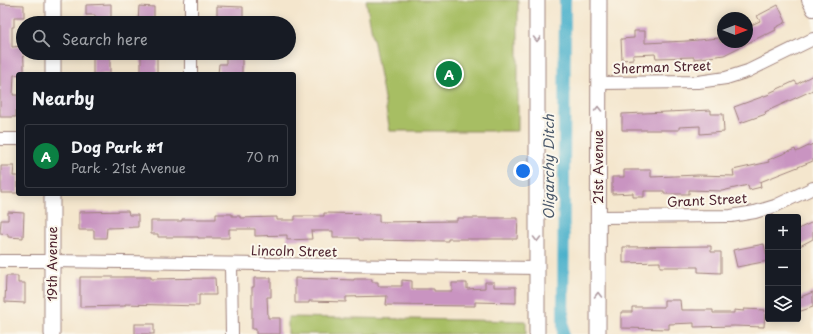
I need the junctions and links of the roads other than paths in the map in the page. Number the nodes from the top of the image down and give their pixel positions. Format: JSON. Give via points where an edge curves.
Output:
{"nodes":[{"id":1,"x":53,"y":0,"type":"edge"},
{"id":2,"x":191,"y":0,"type":"edge"},
{"id":3,"x":538,"y":0,"type":"edge"},
{"id":4,"x":599,"y":0,"type":"edge"},
{"id":5,"x":808,"y":0,"type":"edge"},
{"id":6,"x":813,"y":10,"type":"edge"},
{"id":7,"x":53,"y":16,"type":"edge"},
{"id":8,"x":191,"y":16,"type":"edge"},
{"id":9,"x":813,"y":39,"type":"edge"},
{"id":10,"x":53,"y":60,"type":"edge"},
{"id":11,"x":191,"y":60,"type":"edge"},
{"id":12,"x":53,"y":72,"type":"edge"},
{"id":13,"x":191,"y":72,"type":"edge"},
{"id":14,"x":598,"y":83,"type":"junction"},
{"id":15,"x":0,"y":139,"type":"edge"},
{"id":16,"x":16,"y":139,"type":"edge"},
{"id":17,"x":813,"y":188,"type":"edge"},
{"id":18,"x":52,"y":196,"type":"edge"},
{"id":19,"x":598,"y":217,"type":"junction"},
{"id":20,"x":0,"y":261,"type":"edge"},
{"id":21,"x":51,"y":261,"type":"junction"},
{"id":22,"x":231,"y":264,"type":"junction"},
{"id":23,"x":537,"y":268,"type":"junction"},
{"id":24,"x":52,"y":334,"type":"edge"},
{"id":25,"x":232,"y":334,"type":"edge"},
{"id":26,"x":537,"y":334,"type":"edge"},
{"id":27,"x":598,"y":334,"type":"edge"}],
"edges":[{"from":1,"to":7,"type":"street"},
{"from":2,"to":8,"type":"street"},
{"from":3,"to":23,"type":"street","one_way":true},
{"from":4,"to":14,"type":"street","name":"21st Avenue"},
{"from":5,"to":6,"type":"street"},
{"from":9,"to":14,"type":"street","name":"Sherman Street","via":[[748,71],[726,78],[698,82]]},
{"from":10,"to":12,"type":"street"},
{"from":11,"to":13,"type":"street"},
{"from":19,"to":14,"type":"street","name":"21st Avenue","one_way":true},
{"from":15,"to":16,"type":"street"},
{"from":17,"to":19,"type":"street","name":"Grant Street","via":[[775,206],[731,216]]},
{"from":18,"to":21,"type":"street","name":"19th Avenue"},
{"from":27,"to":19,"type":"street","name":"21st Avenue","one_way":true},
{"from":20,"to":21,"type":"street","name":"Lincoln Street"},
{"from":21,"to":22,"type":"street","name":"Lincoln Street"},
{"from":21,"to":24,"type":"street","name":"19th Avenue"},
{"from":22,"to":23,"type":"street","name":"Lincoln Street"},
{"from":22,"to":25,"type":"street"},
{"from":23,"to":26,"type":"street"}]}
